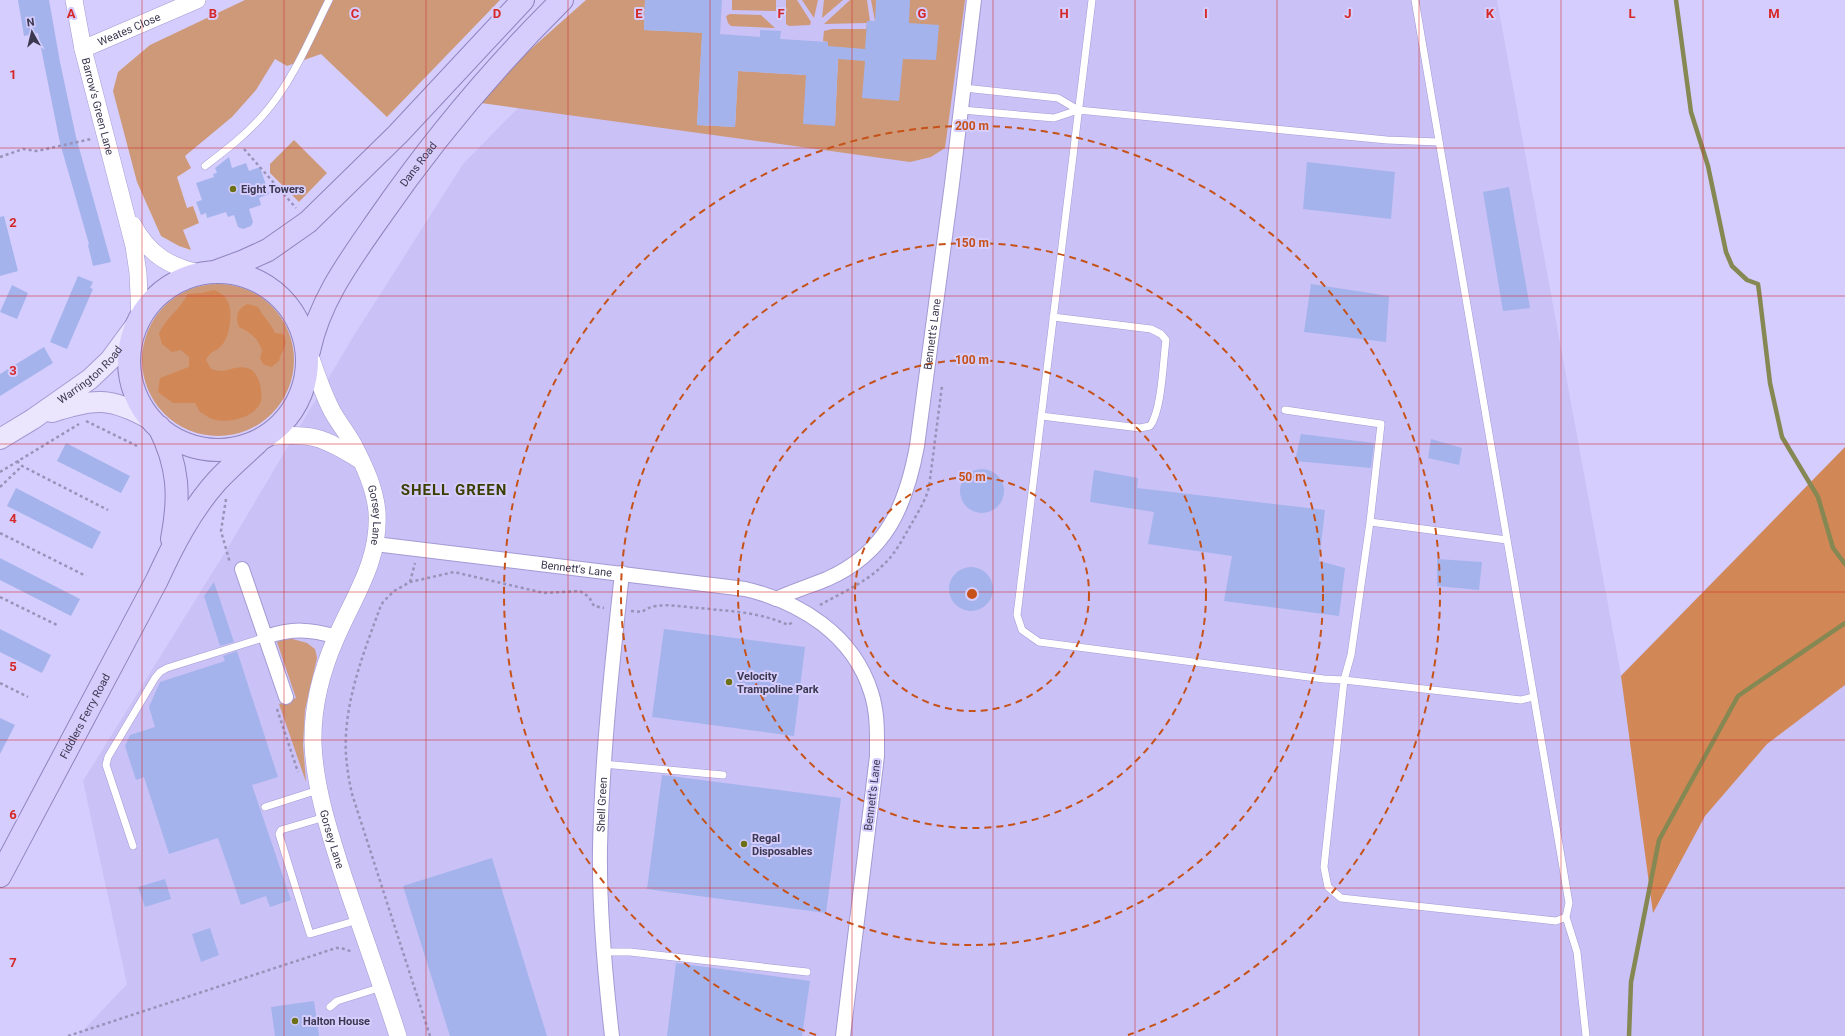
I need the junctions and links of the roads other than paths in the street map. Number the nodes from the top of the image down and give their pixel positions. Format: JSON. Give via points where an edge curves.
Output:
{"nodes":[{"id":1,"x":74,"y":0,"type":"edge"},
{"id":2,"x":197,"y":0,"type":"edge"},
{"id":3,"x":329,"y":0,"type":"edge"},
{"id":4,"x":523,"y":0,"type":"edge"},
{"id":5,"x":562,"y":0,"type":"edge"},
{"id":6,"x":974,"y":0,"type":"edge"},
{"id":7,"x":1092,"y":0,"type":"edge"},
{"id":8,"x":1416,"y":0,"type":"edge"},
{"id":9,"x":83,"y":49,"type":"junction"},
{"id":10,"x":964,"y":88,"type":"junction"},
{"id":11,"x":962,"y":110,"type":"junction"},
{"id":12,"x":1078,"y":110,"type":"junction"},
{"id":13,"x":1438,"y":142,"type":"junction"},
{"id":14,"x":205,"y":166,"type":"dead end"},
{"id":15,"x":126,"y":212,"type":"junction"},
{"id":16,"x":209,"y":273,"type":"junction"},
{"id":17,"x":1053,"y":317,"type":"junction"},
{"id":18,"x":139,"y":321,"type":"junction"},
{"id":19,"x":309,"y":352,"type":"junction"},
{"id":20,"x":1285,"y":410,"type":"dead end"},
{"id":21,"x":1041,"y":416,"type":"junction"},
{"id":22,"x":33,"y":419,"type":"junction"},
{"id":23,"x":155,"y":423,"type":"junction"},
{"id":24,"x":0,"y":438,"type":"edge"},
{"id":25,"x":263,"y":438,"type":"junction"},
{"id":26,"x":360,"y":460,"type":"junction"},
{"id":27,"x":1370,"y":522,"type":"junction"},
{"id":28,"x":1506,"y":540,"type":"junction"},
{"id":29,"x":375,"y":544,"type":"junction"},
{"id":30,"x":168,"y":556,"type":"junction"},
{"id":31,"x":242,"y":569,"type":"road end"},
{"id":32,"x":622,"y":573,"type":"junction"},
{"id":33,"x":776,"y":599,"type":"junction"},
{"id":34,"x":337,"y":637,"type":"junction"},
{"id":35,"x":266,"y":638,"type":"junction"},
{"id":36,"x":1344,"y":680,"type":"junction"},
{"id":37,"x":286,"y":697,"type":"road end"},
{"id":38,"x":1533,"y":697,"type":"junction"},
{"id":39,"x":603,"y":764,"type":"junction"},
{"id":40,"x":723,"y":775,"type":"dead end"},
{"id":41,"x":318,"y":790,"type":"junction"},
{"id":42,"x":265,"y":807,"type":"dead end"},
{"id":43,"x":325,"y":816,"type":"junction"},
{"id":44,"x":133,"y":846,"type":"dead end"},
{"id":45,"x":0,"y":876,"type":"edge"},
{"id":46,"x":1566,"y":917,"type":"junction"},
{"id":47,"x":358,"y":920,"type":"junction"},
{"id":48,"x":604,"y":952,"type":"junction"},
{"id":49,"x":807,"y":972,"type":"dead end"},
{"id":50,"x":382,"y":987,"type":"junction"},
{"id":51,"x":330,"y":1007,"type":"dead end"},
{"id":52,"x":398,"y":1036,"type":"edge"},
{"id":53,"x":612,"y":1036,"type":"edge"},
{"id":54,"x":843,"y":1036,"type":"edge"},
{"id":55,"x":1586,"y":1036,"type":"edge"}],
"edges":[{"from":1,"to":9,"type":"street","name":"Barrow's Green Lane"},
{"from":2,"to":9,"type":"street","name":"Weates Close"},
{"from":3,"to":14,"type":"lane","via":[[281,90],[265,114],[236,142]]},
{"from":4,"to":16,"type":"main road","via":[[398,134],[308,222],[268,250]]},
{"from":5,"to":19,"type":"main road","name":"Dans Road","via":[[528,33],[467,101],[413,170],[350,260],[324,304],[317,319]]},
{"from":6,"to":10,"type":"street","name":"Bennett's Lane"},
{"from":7,"to":12,"type":"lane"},
{"from":8,"to":13,"type":"lane"},
{"from":9,"to":15,"type":"street","name":"Barrow's Green Lane"},
{"from":10,"to":11,"type":"street","name":"Bennett's Lane"},
{"from":10,"to":12,"type":"lane","via":[[1058,98]]},
{"from":11,"to":12,"type":"lane","via":[[1054,118]]},
{"from":11,"to":33,"type":"street","name":"Bennett's Lane","via":[[918,438],[908,487],[891,525],[868,554],[856,564],[826,579]]},
{"from":12,"to":13,"type":"lane","via":[[1386,140]]},
{"from":12,"to":17,"type":"lane"},
{"from":13,"to":28,"type":"lane"},
{"from":15,"to":16,"type":"street","name":"Barrow's Green Lane","via":[[139,236],[153,252],[174,265]]},
{"from":15,"to":18,"type":"street","name":"Barrow's Green Lane","via":[[138,273]]},
{"from":16,"to":18,"type":"main road","name":"Fiddlers Ferry Road","via":[[174,284],[154,300]]},
{"from":16,"to":19,"type":"main road","via":[[229,273],[269,289],[284,303],[295,319]]},
{"from":17,"to":21,"type":"lane"},
{"from":17,"to":21,"type":"lane","via":[[1151,329],[1161,334],[1166,340],[1161,387],[1155,420],[1150,426],[1140,428]]},
{"from":18,"to":22,"type":"main road","name":"Warrington Road","via":[[99,371]]},
{"from":18,"to":23,"type":"main road","name":"Fiddlers Ferry Road","via":[[130,347],[130,372],[135,394]]},
{"from":19,"to":25,"type":"main road","name":"Dans Road","via":[[305,384],[296,407]]},
{"from":19,"to":26,"type":"street","name":"Gorsey Lane","via":[[332,410],[353,443]]},
{"from":20,"to":27,"type":"lane","via":[[1381,424]]},
{"from":21,"to":36,"type":"lane","via":[[1017,615],[1022,630],[1039,642]]},
{"from":22,"to":23,"type":"main road","name":"Warrington Road","via":[[75,405],[98,401],[127,407]]},
{"from":22,"to":24,"type":"main road","name":"Warrington Road"},
{"from":23,"to":25,"type":"main road","via":[[181,442],[205,449],[230,448]]},
{"from":23,"to":30,"type":"main road","name":"Fiddlers Ferry Road","via":[[171,453],[177,489],[175,524]]},
{"from":25,"to":26,"type":"street","via":[[301,434],[315,437],[328,441]]},
{"from":25,"to":30,"type":"main road","name":"Fiddlers Ferry Road","via":[[217,481],[195,509]]},
{"from":26,"to":29,"type":"street","name":"Gorsey Lane","via":[[367,472],[375,500]]},
{"from":27,"to":28,"type":"lane"},
{"from":27,"to":36,"type":"lane","via":[[1351,655]]},
{"from":28,"to":38,"type":"lane"},
{"from":29,"to":32,"type":"street","name":"Bennett's Lane"},
{"from":29,"to":34,"type":"street","name":"Gorsey Lane","via":[[365,580]]},
{"from":30,"to":45,"type":"main road","name":"Fiddlers Ferry Road"},
{"from":31,"to":35,"type":"street"},
{"from":32,"to":33,"type":"street","name":"Bennett's Lane","via":[[745,589]]},
{"from":32,"to":39,"type":"street","name":"Shell Green"},
{"from":33,"to":54,"type":"street","name":"Bennett's Lane","via":[[821,622],[846,646],[865,675],[876,712],[877,756]]},
{"from":34,"to":35,"type":"street","via":[[294,630]]},
{"from":34,"to":41,"type":"street","name":"Gorsey Lane","via":[[320,681],[315,707],[313,743]]},
{"from":35,"to":37,"type":"street"},
{"from":35,"to":44,"type":"lane","via":[[168,668],[155,678],[106,764]]},
{"from":36,"to":38,"type":"lane","via":[[1521,700]]},
{"from":36,"to":46,"type":"lane","via":[[1324,867],[1328,887],[1341,898],[1556,921]]},
{"from":38,"to":46,"type":"lane","via":[[1569,903]]},
{"from":39,"to":40,"type":"lane"},
{"from":39,"to":48,"type":"street","name":"Shell Green","via":[[600,850]]},
{"from":41,"to":42,"type":"lane"},
{"from":41,"to":43,"type":"street","name":"Gorsey Lane"},
{"from":43,"to":47,"type":"street","name":"Gorsey Lane"},
{"from":43,"to":47,"type":"lane","via":[[281,830],[280,834],[310,934]]},
{"from":46,"to":55,"type":"lane","via":[[1577,952]]},
{"from":47,"to":50,"type":"street","name":"Gorsey Lane"},
{"from":48,"to":49,"type":"lane","via":[[630,952]]},
{"from":48,"to":53,"type":"street","name":"Shell Green"},
{"from":50,"to":51,"type":"lane","via":[[337,1001]]},
{"from":50,"to":52,"type":"street","name":"Gorsey Lane"}]}
